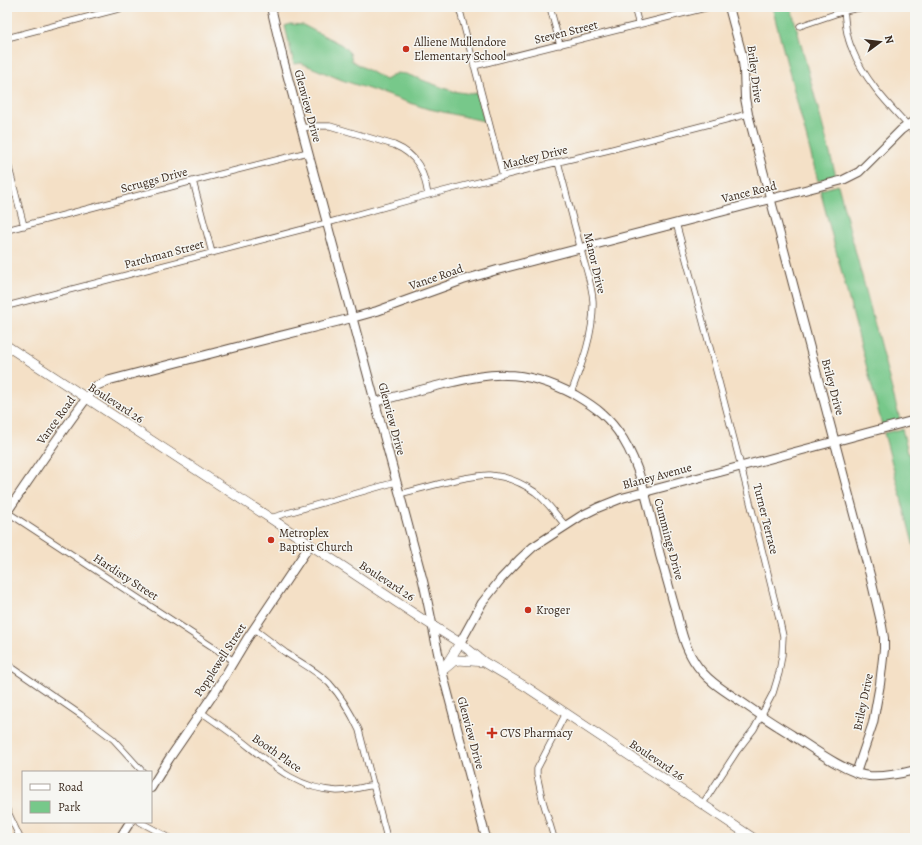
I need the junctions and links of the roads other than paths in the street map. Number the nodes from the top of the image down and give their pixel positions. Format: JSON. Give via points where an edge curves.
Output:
{"nodes":[{"id":1,"x":126,"y":7,"type":"edge"},
{"id":2,"x":271,"y":7,"type":"edge"},
{"id":3,"x":459,"y":7,"type":"edge"},
{"id":4,"x":550,"y":7,"type":"edge"},
{"id":5,"x":634,"y":7,"type":"edge"},
{"id":6,"x":710,"y":7,"type":"edge"},
{"id":7,"x":729,"y":7,"type":"edge"},
{"id":8,"x":864,"y":7,"type":"edge"},
{"id":9,"x":844,"y":9,"type":"edge"},
{"id":10,"x":639,"y":25,"type":"junction"},
{"id":11,"x":800,"y":26,"type":"dead end"},
{"id":12,"x":7,"y":38,"type":"edge"},
{"id":13,"x":560,"y":45,"type":"junction"},
{"id":14,"x":474,"y":66,"type":"junction"},
{"id":15,"x":748,"y":114,"type":"junction"},
{"id":16,"x":912,"y":123,"type":"edge"},
{"id":17,"x":302,"y":128,"type":"junction"},
{"id":18,"x":915,"y":133,"type":"edge"},
{"id":19,"x":308,"y":152,"type":"junction"},
{"id":20,"x":7,"y":160,"type":"edge"},
{"id":21,"x":558,"y":162,"type":"junction"},
{"id":22,"x":503,"y":176,"type":"junction"},
{"id":23,"x":193,"y":181,"type":"junction"},
{"id":24,"x":428,"y":195,"type":"junction"},
{"id":25,"x":771,"y":199,"type":"junction"},
{"id":26,"x":327,"y":223,"type":"junction"},
{"id":27,"x":676,"y":223,"type":"junction"},
{"id":28,"x":24,"y":226,"type":"junction"},
{"id":29,"x":7,"y":230,"type":"edge"},
{"id":30,"x":581,"y":248,"type":"junction"},
{"id":31,"x":212,"y":253,"type":"junction"},
{"id":32,"x":7,"y":306,"type":"edge"},
{"id":33,"x":352,"y":318,"type":"junction"},
{"id":34,"x":7,"y":346,"type":"edge"},
{"id":35,"x":571,"y":393,"type":"junction"},
{"id":36,"x":86,"y":398,"type":"junction"},
{"id":37,"x":375,"y":402,"type":"junction"},
{"id":38,"x":915,"y":420,"type":"edge"},
{"id":39,"x":835,"y":441,"type":"junction"},
{"id":40,"x":741,"y":466,"type":"junction"},
{"id":41,"x":396,"y":482,"type":"junction"},
{"id":42,"x":644,"y":492,"type":"junction"},
{"id":43,"x":399,"y":494,"type":"junction"},
{"id":44,"x":7,"y":512,"type":"edge"},
{"id":45,"x":270,"y":518,"type":"junction"},
{"id":46,"x":566,"y":526,"type":"junction"},
{"id":47,"x":310,"y":544,"type":"junction"},
{"id":48,"x":432,"y":625,"type":"junction"},
{"id":49,"x":254,"y":629,"type":"junction"},
{"id":50,"x":460,"y":643,"type":"junction"},
{"id":51,"x":234,"y":661,"type":"junction"},
{"id":52,"x":484,"y":662,"type":"junction"},
{"id":53,"x":7,"y":664,"type":"edge"},
{"id":54,"x":442,"y":671,"type":"junction"},
{"id":55,"x":201,"y":712,"type":"junction"},
{"id":56,"x":566,"y":713,"type":"junction"},
{"id":57,"x":761,"y":715,"type":"junction"},
{"id":58,"x":915,"y":770,"type":"edge"},
{"id":59,"x":142,"y":771,"type":"edge"},
{"id":60,"x":856,"y":772,"type":"junction"},
{"id":61,"x":152,"y":785,"type":"edge"},
{"id":62,"x":374,"y":785,"type":"junction"},
{"id":63,"x":702,"y":804,"type":"junction"},
{"id":64,"x":7,"y":810,"type":"edge"},
{"id":65,"x":129,"y":823,"type":"edge"},
{"id":66,"x":142,"y":823,"type":"edge"},
{"id":67,"x":20,"y":838,"type":"edge"},
{"id":68,"x":120,"y":838,"type":"edge"},
{"id":69,"x":170,"y":838,"type":"edge"},
{"id":70,"x":387,"y":838,"type":"edge"},
{"id":71,"x":486,"y":838,"type":"edge"},
{"id":72,"x":554,"y":838,"type":"edge"},
{"id":73,"x":753,"y":838,"type":"edge"}],
"edges":[{"from":1,"to":12,"type":"street"},
{"from":2,"to":17,"type":"street","name":"Glenview Drive"},
{"from":3,"to":14,"type":"street"},
{"from":4,"to":13,"type":"street"},
{"from":5,"to":10,"type":"street"},
{"from":6,"to":10,"type":"street","name":"Steven Street"},
{"from":7,"to":15,"type":"street","name":"Briley Drive","via":[[742,55]]},
{"from":8,"to":9,"type":"street"},
{"from":9,"to":11,"type":"street"},
{"from":9,"to":16,"type":"street","via":[[849,40],[859,64],[877,90]]},
{"from":10,"to":13,"type":"street","name":"Steven Street"},
{"from":13,"to":14,"type":"street","name":"Steven Street"},
{"from":14,"to":22,"type":"street"},
{"from":15,"to":21,"type":"street","name":"Mackey Drive"},
{"from":15,"to":25,"type":"street","name":"Briley Drive"},
{"from":16,"to":18,"type":"street"},
{"from":16,"to":25,"type":"street","name":"Vance Road","via":[[901,130],[852,176]]},
{"from":17,"to":19,"type":"street","name":"Glenview Drive"},
{"from":17,"to":24,"type":"street","via":[[330,126],[403,148],[420,167]]},
{"from":19,"to":23,"type":"street","name":"Scruggs Drive"},
{"from":19,"to":26,"type":"street","name":"Glenview Drive"},
{"from":20,"to":28,"type":"street"},
{"from":21,"to":22,"type":"street","name":"Mackey Drive"},
{"from":21,"to":30,"type":"street","name":"Manor Drive"},
{"from":22,"to":24,"type":"street","name":"Mackey Drive"},
{"from":23,"to":28,"type":"street","name":"Scruggs Drive"},
{"from":23,"to":31,"type":"street"},
{"from":24,"to":26,"type":"street","name":"Mackey Drive"},
{"from":25,"to":27,"type":"street","name":"Vance Road"},
{"from":25,"to":39,"type":"street","name":"Briley Drive"},
{"from":26,"to":31,"type":"street","name":"Parchman Street"},
{"from":26,"to":33,"type":"street","name":"Glenview Drive"},
{"from":27,"to":30,"type":"street","name":"Vance Road"},
{"from":27,"to":40,"type":"street","name":"Turner Terrace"},
{"from":28,"to":29,"type":"street","name":"Scruggs Drive"},
{"from":30,"to":33,"type":"street","name":"Vance Road","via":[[463,280]]},
{"from":30,"to":35,"type":"street","name":"Manor Drive","via":[[593,302],[589,338],[582,367]]},
{"from":31,"to":32,"type":"street","name":"Parchman Street"},
{"from":33,"to":36,"type":"street","name":"Vance Road","via":[[110,380],[96,386]]},
{"from":33,"to":37,"type":"street","name":"Glenview Drive"},
{"from":34,"to":36,"type":"main road","name":"Boulevard 26"},
{"from":35,"to":37,"type":"street","name":"Cummings Drive","via":[[541,380],[492,375],[434,386]]},
{"from":35,"to":42,"type":"street","name":"Cummings Drive","via":[[596,408],[611,422],[634,461]]},
{"from":36,"to":44,"type":"street","name":"Vance Road"},
{"from":36,"to":45,"type":"main road","name":"Boulevard 26"},
{"from":37,"to":41,"type":"street","name":"Glenview Drive"},
{"from":38,"to":39,"type":"street","name":"Blaney Avenue"},
{"from":39,"to":40,"type":"street","name":"Blaney Avenue"},
{"from":39,"to":60,"type":"street","name":"Briley Drive","via":[[884,638],[877,704]]},
{"from":40,"to":42,"type":"street","name":"Blaney Avenue"},
{"from":40,"to":57,"type":"street","name":"Turner Terrace","via":[[783,636],[779,672],[773,693]]},
{"from":41,"to":43,"type":"street","name":"Glenview Drive"},
{"from":41,"to":45,"type":"street"},
{"from":42,"to":46,"type":"street","name":"Blaney Avenue","via":[[597,508]]},
{"from":42,"to":57,"type":"street","name":"Cummings Drive","via":[[667,581],[687,648],[694,662],[709,679]]},
{"from":43,"to":46,"type":"street","via":[[482,475],[502,477],[524,485],[536,493]]},
{"from":43,"to":48,"type":"street","name":"Glenview Drive"},
{"from":44,"to":51,"type":"street","name":"Hardisty Street"},
{"from":45,"to":47,"type":"main road","name":"Boulevard 26"},
{"from":46,"to":50,"type":"street","name":"Blaney Avenue","via":[[533,548],[501,579],[482,603]]},
{"from":47,"to":48,"type":"main road","name":"Boulevard 26"},
{"from":47,"to":49,"type":"street","name":"Popplewell Street"},
{"from":48,"to":50,"type":"main road","name":"Boulevard 26"},
{"from":48,"to":54,"type":"street","name":"Glenview Drive"},
{"from":49,"to":51,"type":"street","name":"Popplewell Street"},
{"from":49,"to":62,"type":"street","via":[[324,679],[343,701],[359,730]]},
{"from":50,"to":52,"type":"main road","name":"Boulevard 26"},
{"from":50,"to":54,"type":"main road"},
{"from":51,"to":55,"type":"street","name":"Popplewell Street"},
{"from":52,"to":54,"type":"main road","via":[[454,661]]},
{"from":52,"to":56,"type":"main road","name":"Boulevard 26"},
{"from":53,"to":59,"type":"street","via":[[113,740]]},
{"from":54,"to":71,"type":"street","name":"Glenview Drive"},
{"from":55,"to":61,"type":"street","name":"Popplewell Street"},
{"from":55,"to":62,"type":"street","name":"Booth Place","via":[[279,771],[295,780],[310,786],[339,791]]},
{"from":56,"to":63,"type":"main road","name":"Boulevard 26"},
{"from":56,"to":72,"type":"street","via":[[537,769],[542,798]]},
{"from":57,"to":60,"type":"street","name":"Cummings Drive","via":[[822,755]]},
{"from":57,"to":63,"type":"street","name":"Turner Terrace"},
{"from":58,"to":60,"type":"street","name":"Cummings Drive","via":[[883,776],[868,776]]},
{"from":62,"to":70,"type":"street"},
{"from":63,"to":73,"type":"main road","name":"Boulevard 26"},
{"from":64,"to":67,"type":"street"},
{"from":65,"to":68,"type":"street"},
{"from":66,"to":69,"type":"street"}]}
